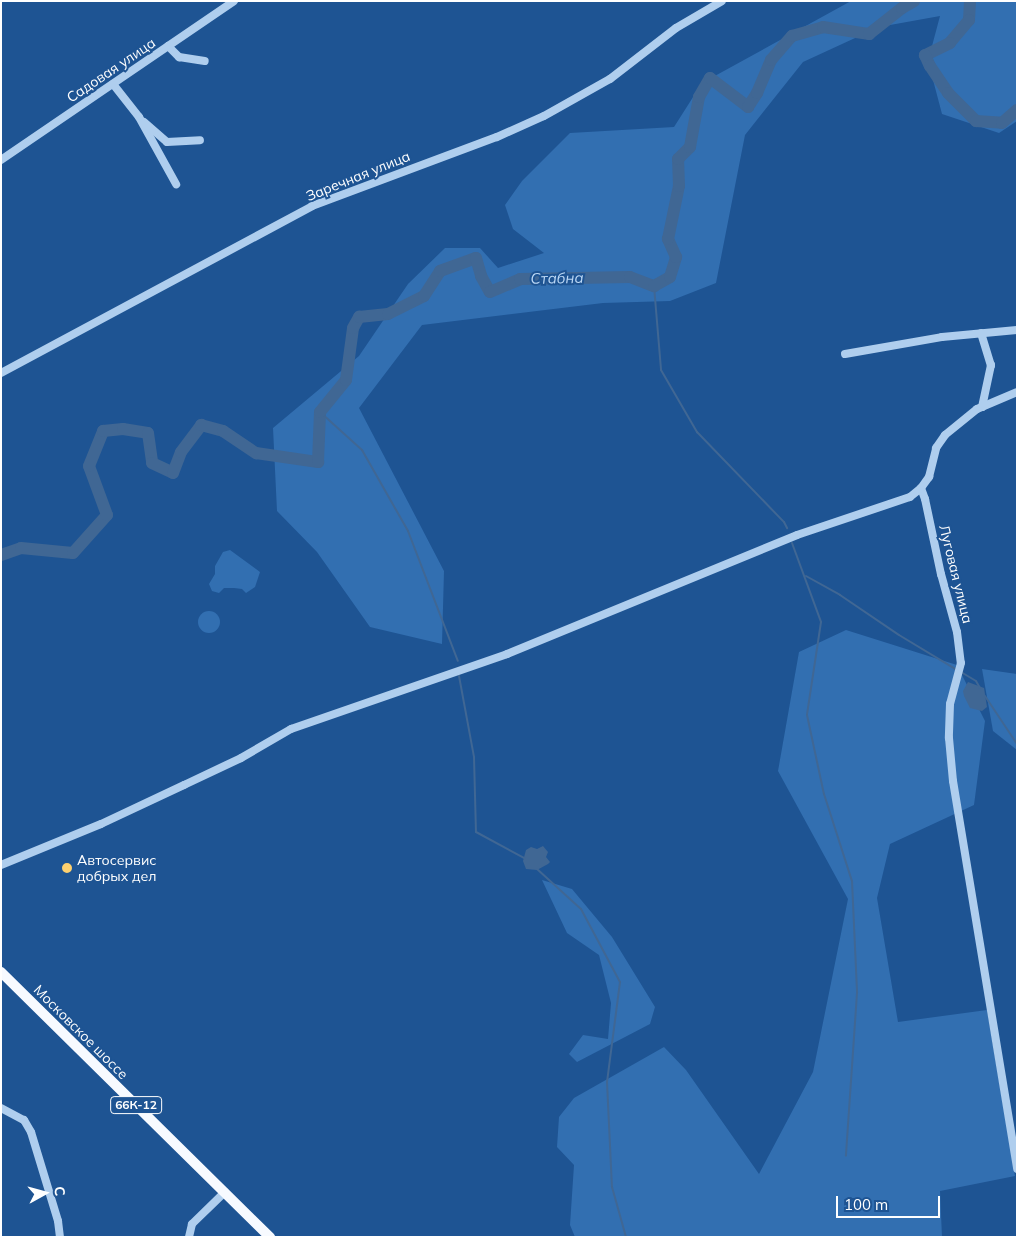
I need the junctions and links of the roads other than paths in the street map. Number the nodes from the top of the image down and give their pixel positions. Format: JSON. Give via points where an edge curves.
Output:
{"nodes":[{"id":1,"x":234,"y":1,"type":"edge"},
{"id":2,"x":722,"y":1,"type":"edge"},
{"id":3,"x":168,"y":46,"type":"junction"},
{"id":4,"x":205,"y":61,"type":"dead end"},
{"id":5,"x":113,"y":84,"type":"junction"},
{"id":6,"x":139,"y":117,"type":"junction"},
{"id":7,"x":200,"y":140,"type":"dead end"},
{"id":8,"x":1,"y":160,"type":"edge"},
{"id":9,"x":176,"y":184,"type":"dead end"},
{"id":10,"x":1017,"y":330,"type":"edge"},
{"id":11,"x":981,"y":333,"type":"junction"},
{"id":12,"x":845,"y":354,"type":"dead end"},
{"id":13,"x":1,"y":373,"type":"edge"},
{"id":14,"x":1017,"y":392,"type":"edge"},
{"id":15,"x":982,"y":406,"type":"junction"},
{"id":16,"x":921,"y":488,"type":"junction"},
{"id":17,"x":1,"y":865,"type":"edge"},
{"id":18,"x":1,"y":972,"type":"edge"},
{"id":19,"x":1,"y":1108,"type":"edge"},
{"id":20,"x":1017,"y":1169,"type":"edge"},
{"id":21,"x":224,"y":1192,"type":"junction"},
{"id":22,"x":60,"y":1237,"type":"edge"},
{"id":23,"x":189,"y":1237,"type":"edge"},
{"id":24,"x":270,"y":1237,"type":"edge"}],
"edges":[{"from":1,"to":3,"type":"street","name":"Садовая улица"},
{"from":2,"to":13,"type":"street","name":"Заречная улица","via":[[676,28],[610,79],[544,116],[497,138],[312,206]]},
{"from":3,"to":4,"type":"street","via":[[180,57]]},
{"from":3,"to":5,"type":"street","name":"Садовая улица"},
{"from":5,"to":6,"type":"street"},
{"from":5,"to":8,"type":"street","name":"Садовая улица"},
{"from":6,"to":7,"type":"street","via":[[167,142]]},
{"from":6,"to":9,"type":"street"},
{"from":10,"to":11,"type":"street"},
{"from":11,"to":12,"type":"street"},
{"from":11,"to":15,"type":"street","via":[[990,365]]},
{"from":14,"to":15,"type":"street"},
{"from":15,"to":16,"type":"street","via":[[945,434],[936,448],[929,477]]},
{"from":16,"to":17,"type":"street","via":[[910,497],[797,535],[507,654],[291,729],[241,758],[149,802]]},
{"from":16,"to":20,"type":"street","name":"Луговая улица","via":[[957,632],[960,666],[950,704],[949,738],[953,781]]},
{"from":18,"to":21,"type":"main road","name":"Московское шоссе","number":"66К-12"},
{"from":19,"to":22,"type":"street","via":[[24,1120],[31,1132]]},
{"from":21,"to":23,"type":"street","via":[[192,1224]]},
{"from":21,"to":24,"type":"main road","name":"Московское шоссе","number":"66К-12"}]}
